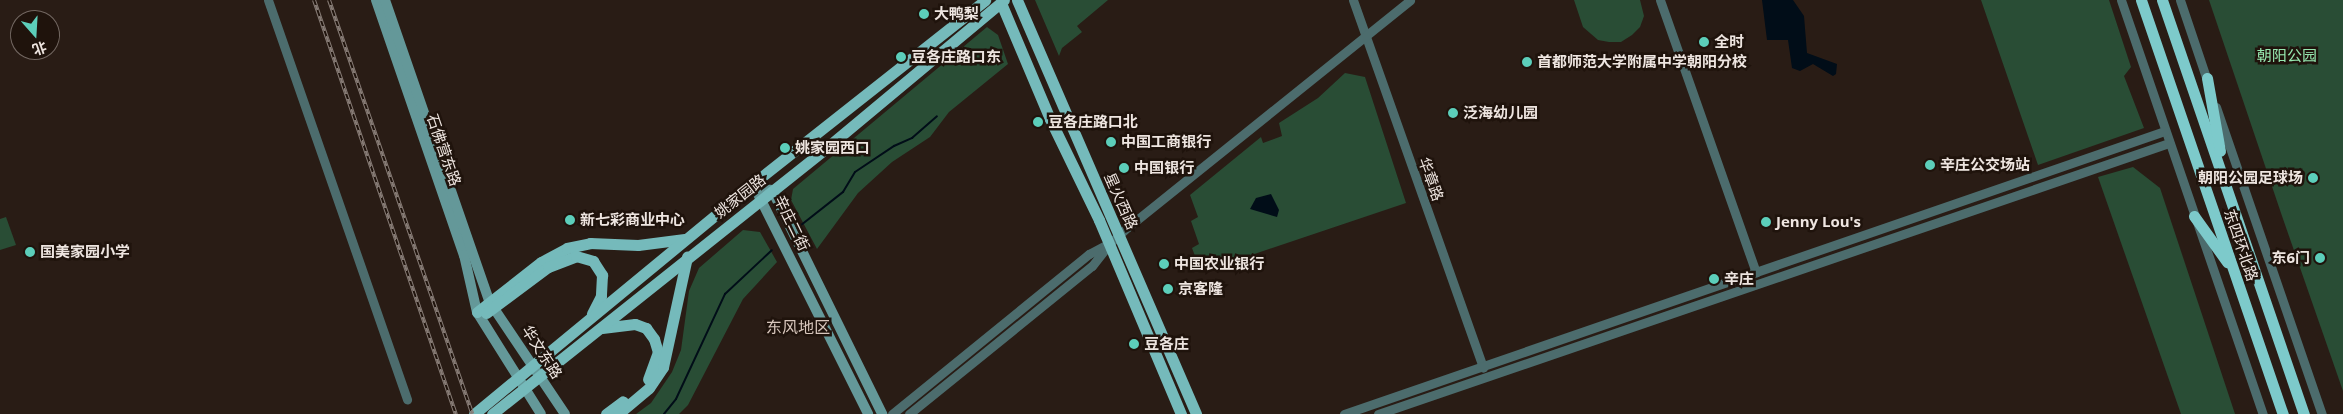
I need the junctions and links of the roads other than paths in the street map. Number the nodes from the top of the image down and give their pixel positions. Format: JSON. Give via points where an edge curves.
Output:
{"nodes":[{"id":1,"x":268,"y":0,"type":"edge"},
{"id":2,"x":376,"y":0,"type":"edge"},
{"id":3,"x":385,"y":0,"type":"edge"},
{"id":4,"x":985,"y":0,"type":"edge"},
{"id":5,"x":1017,"y":0,"type":"edge"},
{"id":6,"x":1353,"y":0,"type":"edge"},
{"id":7,"x":1410,"y":0,"type":"edge"},
{"id":8,"x":1660,"y":0,"type":"edge"},
{"id":9,"x":2121,"y":0,"type":"edge"},
{"id":10,"x":2141,"y":0,"type":"edge"},
{"id":11,"x":2162,"y":0,"type":"edge"},
{"id":12,"x":2180,"y":0,"type":"edge"},
{"id":13,"x":1002,"y":1,"type":"edge"},
{"id":14,"x":1365,"y":36,"type":"junction"},
{"id":15,"x":2207,"y":78,"type":"junction"},
{"id":16,"x":2165,"y":131,"type":"junction"},
{"id":17,"x":2169,"y":143,"type":"junction"},
{"id":18,"x":750,"y":187,"type":"junction"},
{"id":19,"x":2226,"y":187,"type":"junction"},
{"id":20,"x":767,"y":193,"type":"junction"},
{"id":21,"x":2194,"y":216,"type":"junction"},
{"id":22,"x":1120,"y":234,"type":"junction"},
{"id":23,"x":686,"y":238,"type":"junction"},
{"id":24,"x":1109,"y":244,"type":"junction"},
{"id":25,"x":687,"y":257,"type":"junction"},
{"id":26,"x":1756,"y":273,"type":"junction"},
{"id":27,"x":2235,"y":273,"type":"junction"},
{"id":28,"x":492,"y":304,"type":"junction"},
{"id":29,"x":479,"y":314,"type":"junction"},
{"id":30,"x":590,"y":319,"type":"junction"},
{"id":31,"x":600,"y":329,"type":"junction"},
{"id":32,"x":1483,"y":368,"type":"junction"},
{"id":33,"x":407,"y":399,"type":"dead end"},
{"id":34,"x":474,"y":414,"type":"edge"},
{"id":35,"x":492,"y":414,"type":"edge"},
{"id":36,"x":541,"y":414,"type":"edge"},
{"id":37,"x":565,"y":414,"type":"edge"},
{"id":38,"x":606,"y":414,"type":"edge"},
{"id":39,"x":618,"y":414,"type":"edge"},
{"id":40,"x":868,"y":414,"type":"edge"},
{"id":41,"x":882,"y":414,"type":"edge"},
{"id":42,"x":892,"y":414,"type":"edge"},
{"id":43,"x":909,"y":414,"type":"edge"},
{"id":44,"x":1181,"y":414,"type":"edge"},
{"id":45,"x":1196,"y":414,"type":"edge"},
{"id":46,"x":1344,"y":414,"type":"edge"},
{"id":47,"x":1378,"y":414,"type":"edge"},
{"id":48,"x":2262,"y":414,"type":"edge"},
{"id":49,"x":2283,"y":414,"type":"edge"},
{"id":50,"x":2304,"y":414,"type":"edge"},
{"id":51,"x":2322,"y":414,"type":"edge"}],
"edges":[{"from":1,"to":33,"type":"street"},
{"from":2,"to":29,"type":"main road","name":"石佛营东路","via":[[464,255]]},
{"from":3,"to":28,"type":"main road","name":"石佛营东路"},
{"from":4,"to":18,"type":"main road","name":"姚家园路"},
{"from":5,"to":22,"type":"main road","name":"星火西路"},
{"from":6,"to":14,"type":"street","name":"华章路"},
{"from":7,"to":14,"type":"street"},
{"from":8,"to":26,"type":"street"},
{"from":9,"to":16,"type":"street"},
{"from":10,"to":27,"type":"highway","name":"东四环北路"},
{"from":11,"to":19,"type":"highway","name":"东四环北路"},
{"from":12,"to":15,"type":"street","name":"东四环北路"},
{"from":13,"to":20,"type":"main road","name":"姚家园路"},
{"from":13,"to":24,"type":"main road","name":"星火西路","via":[[1050,119]]},
{"from":14,"to":22,"type":"street"},
{"from":14,"to":32,"type":"street","name":"华章路"},
{"from":15,"to":19,"type":"highway"},
{"from":15,"to":51,"type":"street","name":"东四环北路"},
{"from":16,"to":17,"type":"street"},
{"from":16,"to":26,"type":"street"},
{"from":17,"to":21,"type":"street"},
{"from":17,"to":47,"type":"street"},
{"from":18,"to":20,"type":"main road","name":"辛庄二街"},
{"from":18,"to":23,"type":"main road","name":"姚家园路"},
{"from":19,"to":50,"type":"highway","name":"东四环北路"},
{"from":20,"to":25,"type":"main road","name":"姚家园路"},
{"from":20,"to":40,"type":"main road","name":"辛庄二街"},
{"from":20,"to":41,"type":"main road","name":"辛庄二街"},
{"from":21,"to":27,"type":"highway"},
{"from":21,"to":48,"type":"street"},
{"from":22,"to":24,"type":"street"},
{"from":22,"to":45,"type":"main road","name":"星火西路"},
{"from":23,"to":28,"type":"main road","via":[[638,245],[590,243],[567,248],[541,262]]},
{"from":23,"to":30,"type":"main road","name":"姚家园路"},
{"from":24,"to":42,"type":"street","via":[[1089,254]]},
{"from":24,"to":43,"type":"street","via":[[1092,266]]},
{"from":24,"to":44,"type":"main road","name":"星火西路"},
{"from":25,"to":31,"type":"main road","name":"姚家园路"},
{"from":25,"to":39,"type":"main road","via":[[663,367],[649,388]]},
{"from":26,"to":32,"type":"street"},
{"from":27,"to":49,"type":"highway","name":"东四环北路"},
{"from":28,"to":29,"type":"main road"},
{"from":28,"to":30,"type":"main road","via":[[548,267],[576,256],[593,261],[603,281],[601,296]]},
{"from":28,"to":37,"type":"main road","name":"华文东路"},
{"from":29,"to":36,"type":"main road"},
{"from":30,"to":34,"type":"main road","name":"姚家园路"},
{"from":31,"to":35,"type":"main road","name":"姚家园路"},
{"from":31,"to":38,"type":"main road","via":[[635,324],[646,328],[658,352],[646,381]]},
{"from":32,"to":46,"type":"street"}]}
